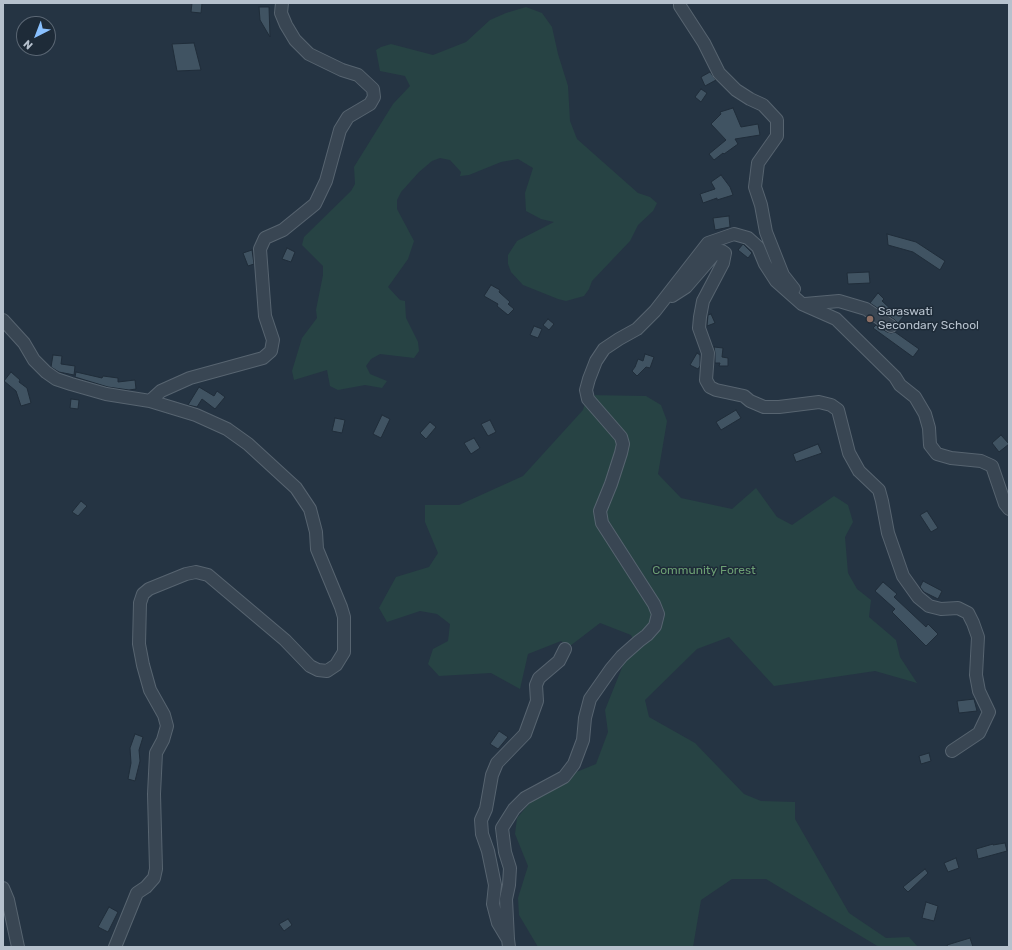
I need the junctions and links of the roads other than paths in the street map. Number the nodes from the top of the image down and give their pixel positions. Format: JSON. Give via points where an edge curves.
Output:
{"nodes":[{"id":1,"x":282,"y":3,"type":"edge"},
{"id":2,"x":680,"y":3,"type":"edge"},
{"id":3,"x":664,"y":300,"type":"junction"},
{"id":4,"x":806,"y":304,"type":"junction"},
{"id":5,"x":3,"y":320,"type":"edge"},
{"id":6,"x":891,"y":326,"type":"dead end"},
{"id":7,"x":150,"y":401,"type":"junction"},
{"id":8,"x":1009,"y":509,"type":"edge"},
{"id":9,"x":565,"y":648,"type":"dead end"},
{"id":10,"x":952,"y":751,"type":"dead end"},
{"id":11,"x":3,"y":888,"type":"edge"},
{"id":12,"x":508,"y":943,"type":"edge"},
{"id":13,"x":18,"y":947,"type":"edge"},
{"id":14,"x":115,"y":947,"type":"edge"}],
"edges":[{"from":1,"to":7,"type":"street","via":[[281,13],[295,40],[309,54],[358,75],[373,89],[374,96],[370,104],[348,117],[340,130],[326,181],[315,204],[283,230],[265,238],[260,249],[265,316],[273,340],[271,351],[263,358],[190,378],[161,390]]},
{"from":2,"to":4,"type":"street","via":[[704,43],[718,73],[736,90],[763,105],[777,120],[777,136],[758,164],[755,187],[766,232],[783,275]]},
{"from":3,"to":4,"type":"street","via":[[708,243],[734,234],[748,238],[758,247],[776,281]]},
{"from":3,"to":10,"type":"street","via":[[686,287],[711,257],[717,251],[722,251],[725,258],[703,301],[699,328],[708,353],[706,380],[710,387],[744,396],[764,407],[819,402],[838,410],[849,453],[859,471],[878,490],[888,533],[903,576],[918,597],[929,606],[941,609],[958,608],[968,614],[973,622],[978,637],[976,675],[979,691],[989,712],[979,732]]},
{"from":3,"to":12,"type":"street","via":[[637,330],[604,349],[596,361],[586,390],[588,399],[621,437],[623,444],[600,511],[602,523],[658,614],[655,626],[611,668],[590,699],[582,740],[574,764],[564,777],[525,798],[514,809],[502,828],[510,868],[506,899]]},
{"from":4,"to":6,"type":"street","via":[[839,301],[866,308]]},
{"from":4,"to":8,"type":"street","via":[[836,319],[915,397],[929,428],[930,445],[937,454],[981,461],[992,466]]},
{"from":5,"to":7,"type":"street","via":[[24,343],[34,360],[56,379],[106,394]]},
{"from":7,"to":14,"type":"street","via":[[196,415],[227,429],[248,444],[296,488],[310,508],[317,549],[341,606],[344,617],[344,652],[336,665],[327,671],[310,666],[279,634],[208,575],[196,572],[186,574],[149,589],[143,594],[140,603],[139,644],[150,690],[168,726],[156,753],[154,878],[146,888],[137,893]]},
{"from":9,"to":12,"type":"street","via":[[559,661],[539,678],[536,685],[536,701],[525,734],[497,763],[481,820],[495,885],[493,904],[498,923]]},
{"from":11,"to":13,"type":"street"}]}
